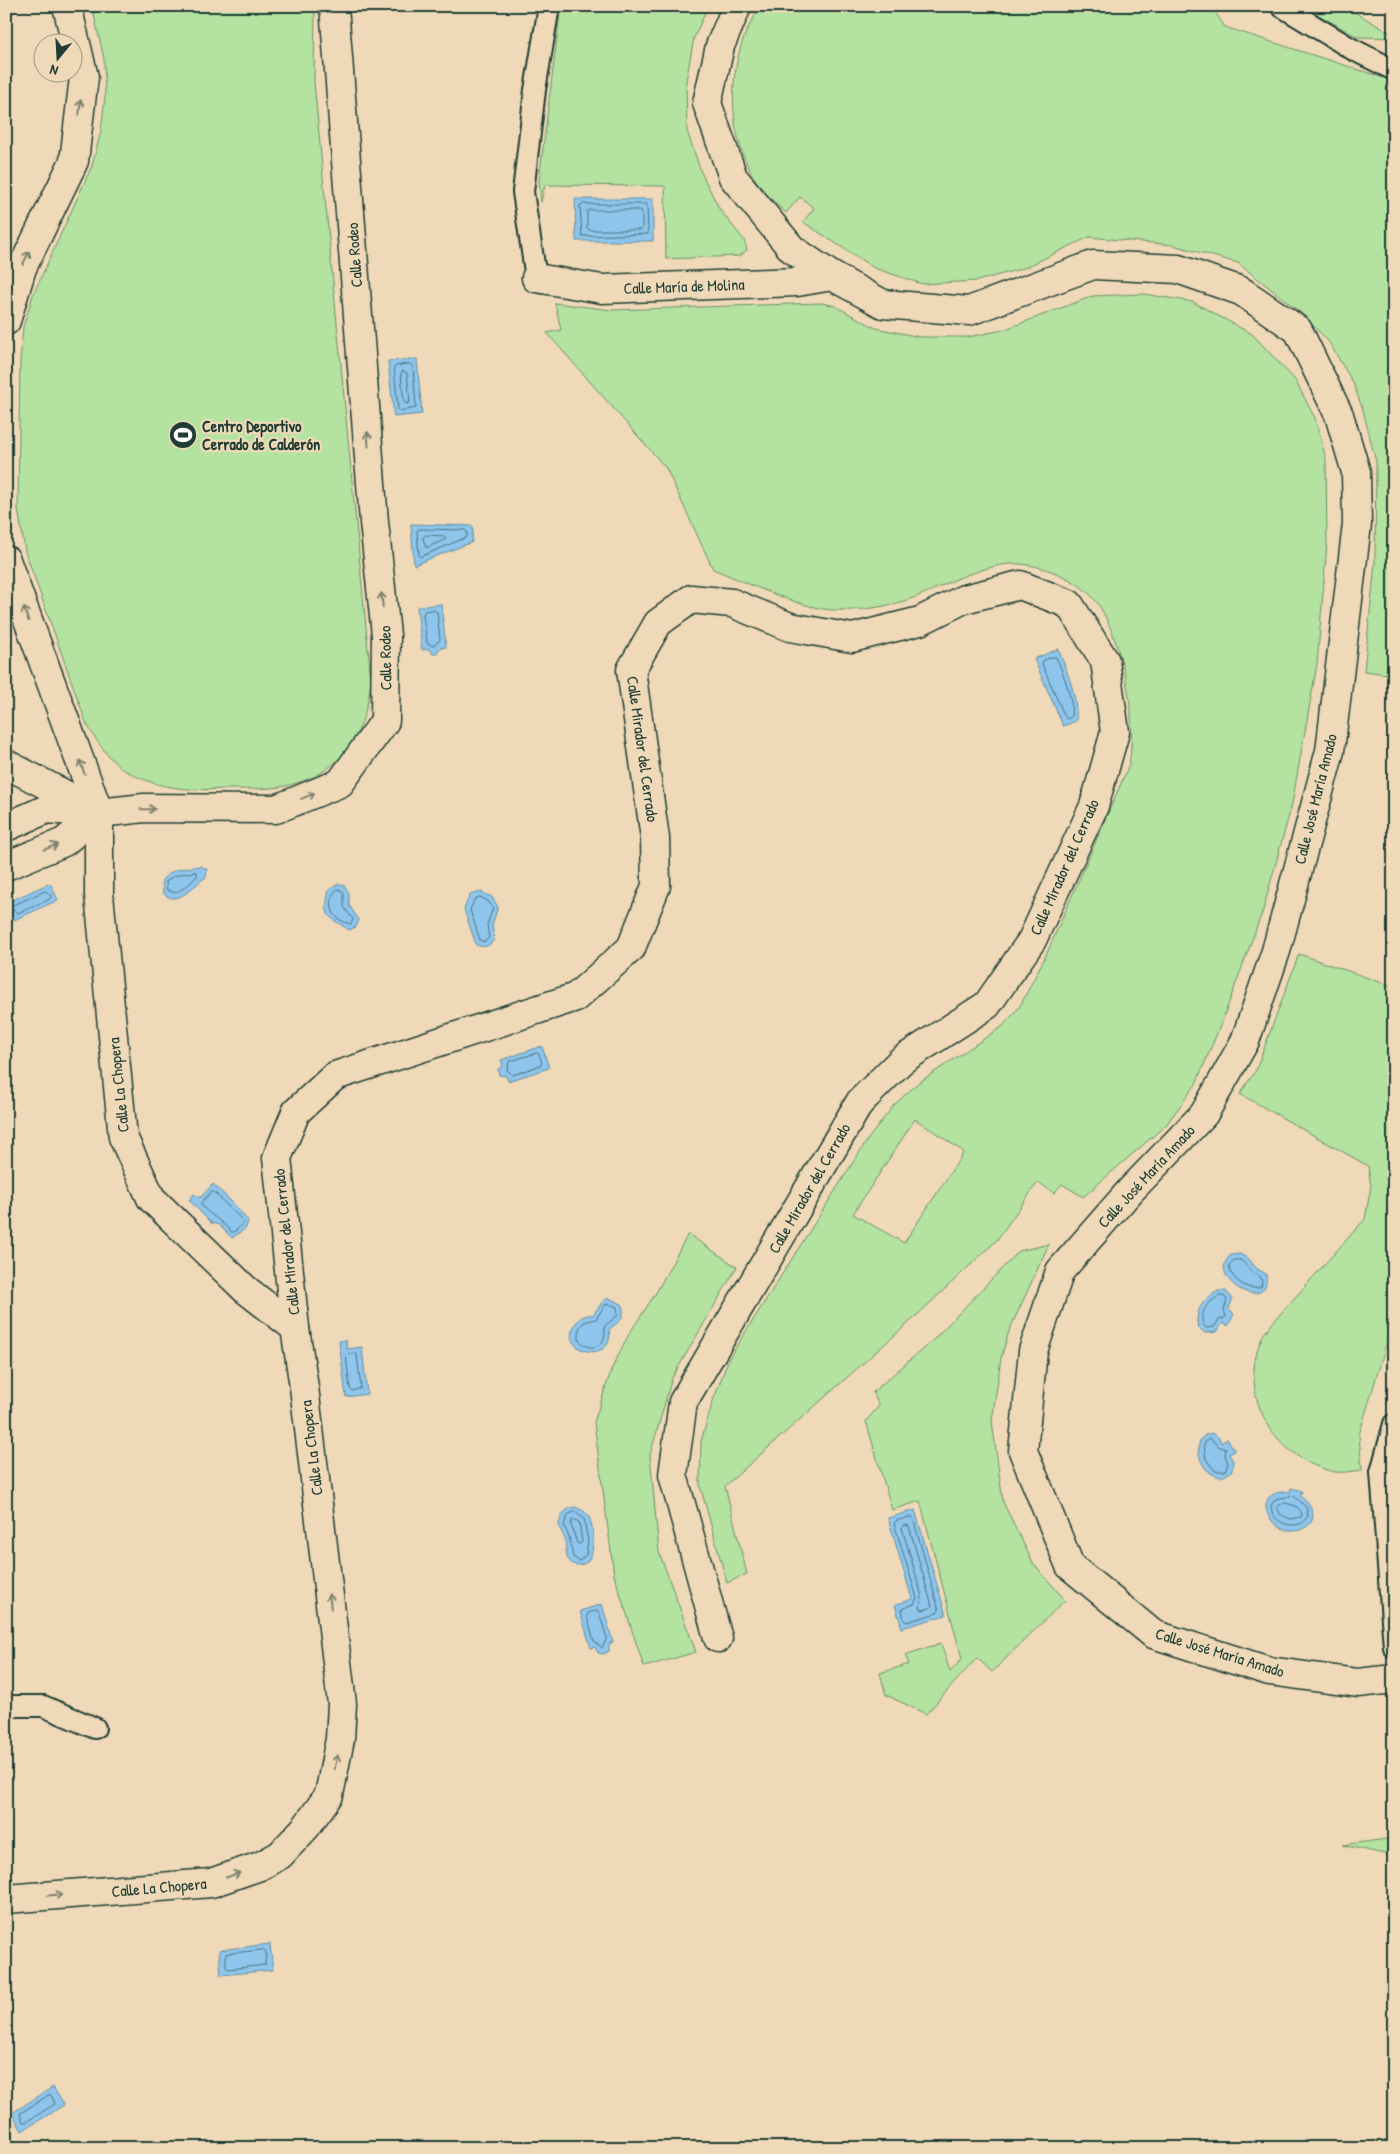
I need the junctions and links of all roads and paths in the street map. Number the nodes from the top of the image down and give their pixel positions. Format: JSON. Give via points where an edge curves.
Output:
{"nodes":[{"id":1,"x":66,"y":6,"type":"edge"},
{"id":2,"x":334,"y":6,"type":"edge"},
{"id":3,"x":549,"y":6,"type":"edge"},
{"id":4,"x":737,"y":6,"type":"edge"},
{"id":5,"x":1281,"y":6,"type":"edge"},
{"id":6,"x":1394,"y":70,"type":"edge"},
{"id":7,"x":832,"y":276,"type":"junction"},
{"id":8,"x":536,"y":278,"type":"joint"},
{"id":9,"x":6,"y":321,"type":"edge"},
{"id":10,"x":6,"y":560,"type":"edge"},
{"id":11,"x":6,"y":764,"type":"edge"},
{"id":12,"x":99,"y":812,"type":"junction"},
{"id":13,"x":6,"y":827,"type":"edge"},
{"id":14,"x":6,"y":866,"type":"edge"},
{"id":15,"x":294,"y":1328,"type":"junction"},
{"id":16,"x":1394,"y":1424,"type":"edge"},
{"id":17,"x":718,"y":1638,"type":"dead end"},
{"id":18,"x":1394,"y":1647,"type":"edge"},
{"id":19,"x":1394,"y":1679,"type":"edge"},
{"id":20,"x":6,"y":1706,"type":"edge"},
{"id":21,"x":95,"y":1728,"type":"dead end"},
{"id":22,"x":6,"y":1899,"type":"edge"}],
"edges":[{"from":9,"to":1,"type":"street","one_way":true,"via":[[22,268],[74,161],[84,77]]},
{"from":12,"to":2,"type":"street","name":"Calle Rodeo","one_way":true,"via":[[144,808],[276,809],[340,783],[385,721],[386,635],[374,522]]},
{"from":3,"to":8,"type":"lane","via":[[523,192]]},
{"from":4,"to":7,"type":"street","name":"Calle José María Amado","via":[[720,46],[707,103],[733,177],[792,249]]},
{"from":5,"to":6,"type":"lane"},
{"from":7,"to":8,"type":"street","name":"Calle María de Molina","via":[[797,282],[602,289]]},
{"from":7,"to":19,"type":"street","name":"Calle José María Amado","via":[[883,304],[969,311],[1093,265],[1178,269],[1241,291],[1298,330],[1339,415],[1356,472],[1357,524],[1330,751],[1276,951],[1244,1041],[1204,1114],[1060,1271],[1034,1351],[1023,1451],[1070,1566],[1152,1634],[1269,1671],[1358,1683]]},
{"from":12,"to":10,"type":"street","one_way":true},
{"from":11,"to":12,"type":"street"},
{"from":12,"to":13,"type":"street","name":"Calle Rodeo","via":[[47,809]]},
{"from":14,"to":12,"type":"street","one_way":true,"via":[[64,842]]},
{"from":12,"to":15,"type":"street","name":"Calle La Chopera","via":[[99,895],[123,1137],[151,1198],[245,1289]]},
{"from":15,"to":17,"type":"street","name":"Calle Mirador del Cerrado","via":[[277,1158],[296,1112],[335,1076],[576,997],[631,948],[656,886],[655,838],[631,670],[658,623],[691,598],[732,603],[790,628],[852,638],[920,621],[964,599],[1020,585],[1068,604],[1105,661],[1115,732],[1094,806],[1032,940],[987,1005],[902,1060],[860,1102],[683,1402],[673,1475]]},
{"from":22,"to":15,"type":"street","name":"Calle La Chopera","one_way":true,"via":[[211,1883],[260,1866],[280,1855],[329,1795],[340,1739],[342,1704]]},
{"from":16,"to":18,"type":"lane","via":[[1381,1472]]},
{"from":20,"to":21,"type":"lane","via":[[43,1706]]}]}
